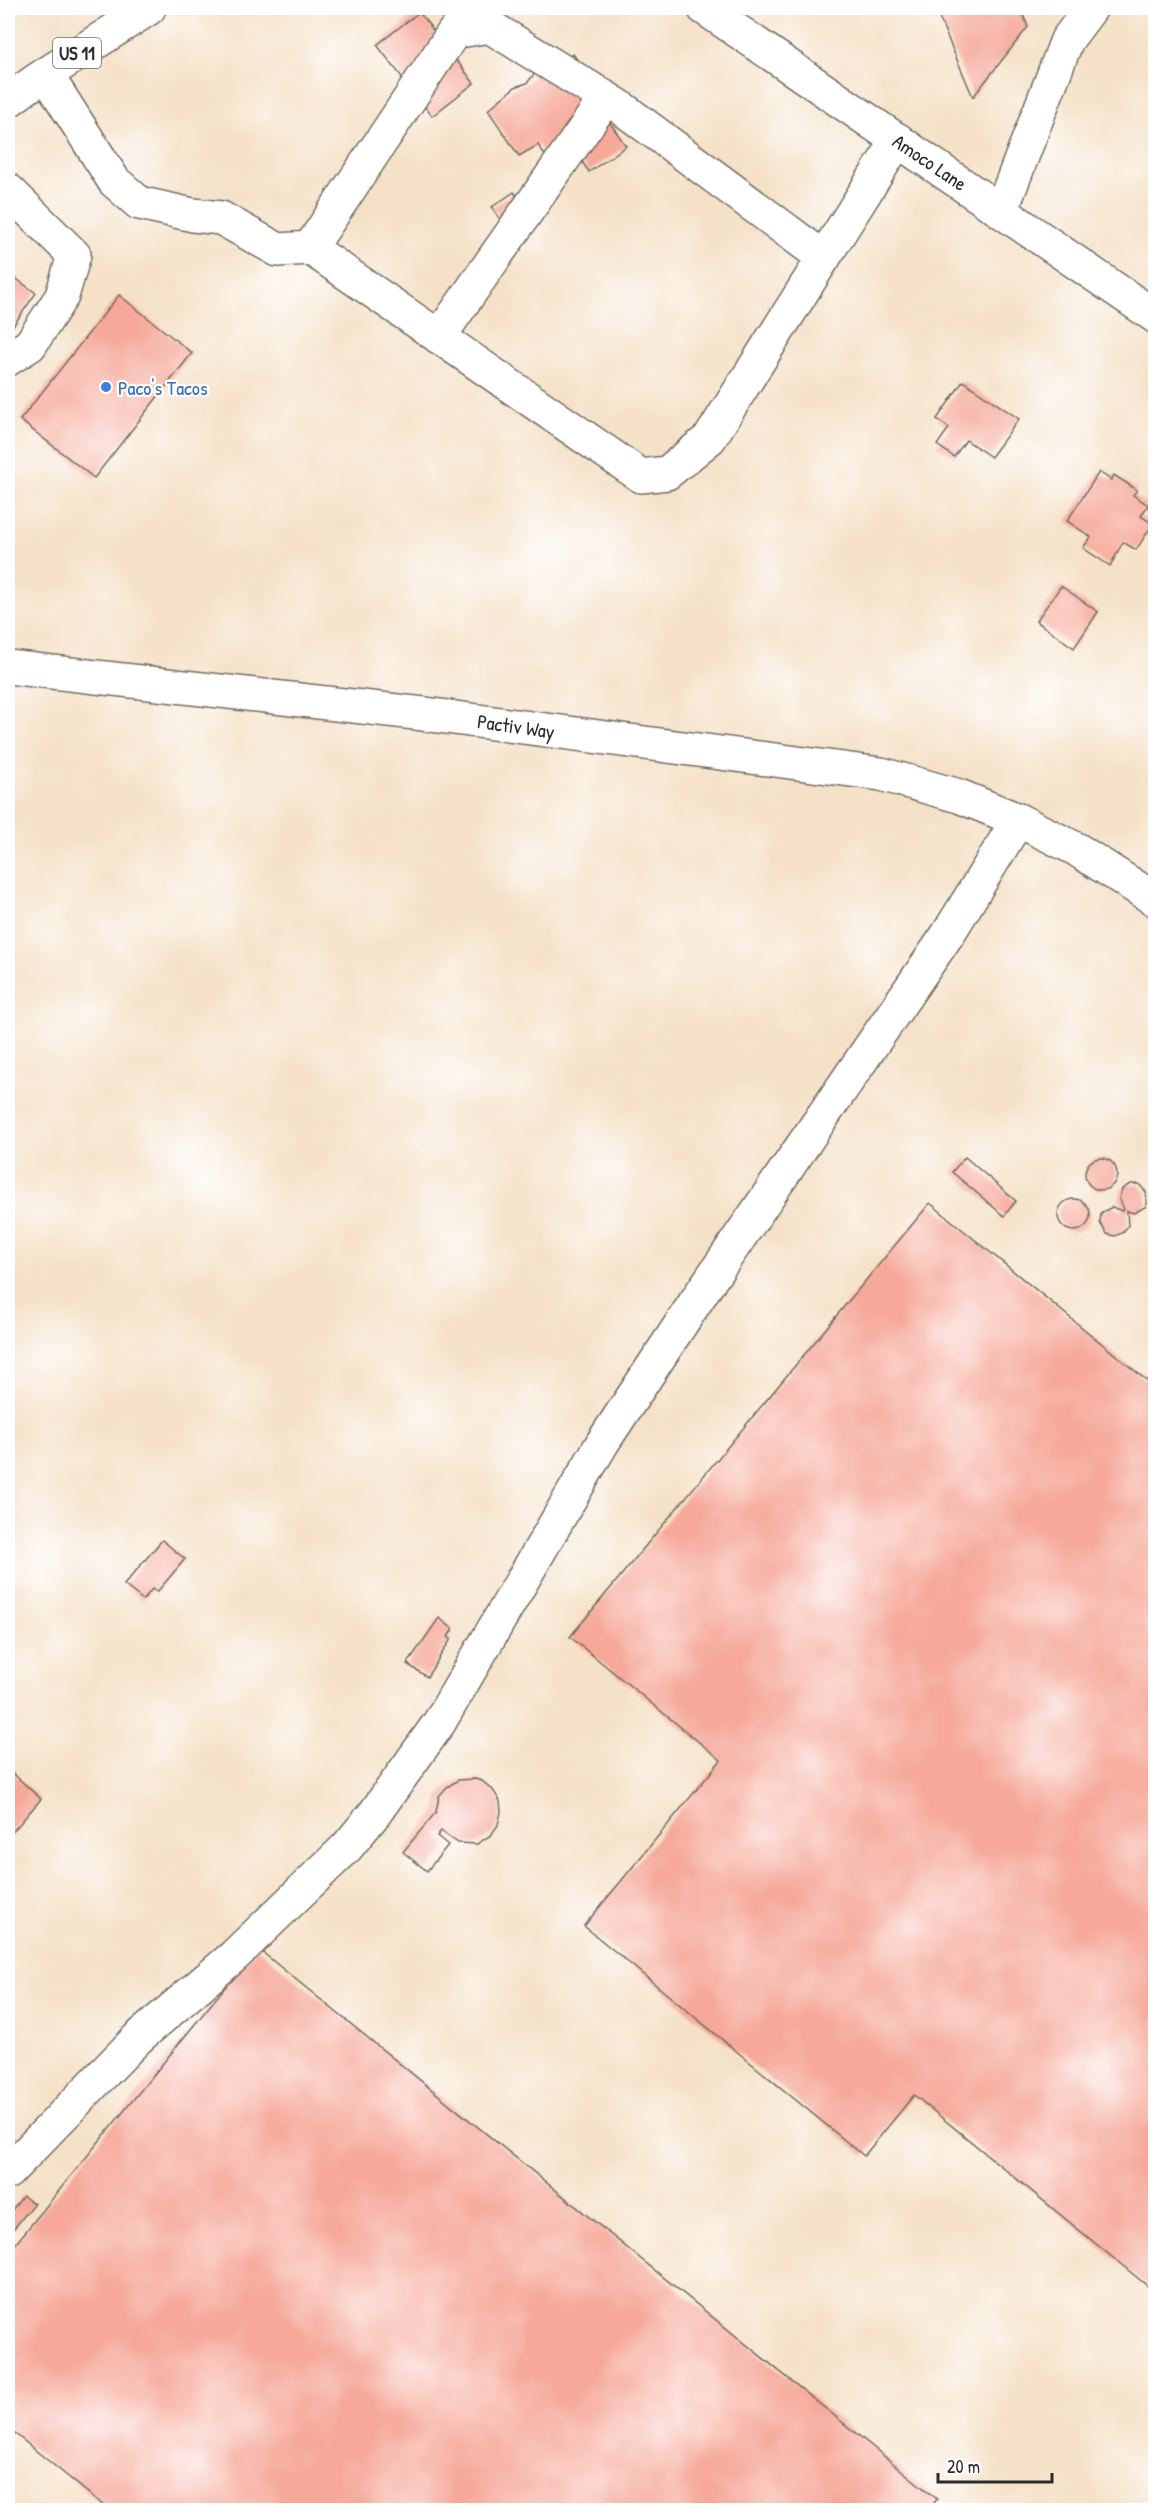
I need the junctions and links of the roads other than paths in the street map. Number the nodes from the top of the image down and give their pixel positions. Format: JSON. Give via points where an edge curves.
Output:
{"nodes":[{"id":1,"x":148,"y":8,"type":"edge"},
{"id":2,"x":704,"y":8,"type":"edge"},
{"id":3,"x":1090,"y":8,"type":"edge"},
{"id":4,"x":46,"y":74,"type":"junction"},
{"id":5,"x":606,"y":98,"type":"junction"},
{"id":6,"x":8,"y":102,"type":"edge"},
{"id":7,"x":898,"y":140,"type":"junction"},
{"id":8,"x":8,"y":190,"type":"edge"},
{"id":9,"x":1001,"y":211,"type":"junction"},
{"id":10,"x":310,"y":248,"type":"junction"},
{"id":11,"x":824,"y":258,"type":"junction"},
{"id":12,"x":1155,"y":317,"type":"edge"},
{"id":13,"x":439,"y":337,"type":"junction"},
{"id":14,"x":8,"y":359,"type":"edge"},
{"id":15,"x":8,"y":666,"type":"edge"},
{"id":16,"x":1018,"y":820,"type":"junction"},
{"id":17,"x":1155,"y":900,"type":"edge"},
{"id":18,"x":8,"y":2172,"type":"edge"}],
"edges":[{"from":1,"to":4,"type":"main road","number":"US 11"},
{"from":2,"to":7,"type":"main road","name":"Amoco Lane"},
{"from":3,"to":9,"type":"main road","via":[[1067,40]]},
{"from":4,"to":6,"type":"main road","number":"US 11"},
{"from":4,"to":10,"type":"main road","via":[[114,181],[139,202],[221,218],[278,250]]},
{"from":5,"to":10,"type":"main road","via":[[489,26],[454,32]]},
{"from":5,"to":11,"type":"main road"},
{"from":5,"to":13,"type":"main road"},
{"from":7,"to":9,"type":"main road","name":"Amoco Lane"},
{"from":7,"to":11,"type":"main road"},
{"from":8,"to":14,"type":"main road","via":[[74,255],[62,296],[30,345]]},
{"from":9,"to":12,"type":"main road","name":"Amoco Lane"},
{"from":10,"to":13,"type":"main road"},
{"from":11,"to":13,"type":"main road","via":[[710,438],[667,473],[641,476]]},
{"from":15,"to":16,"type":"main road","name":"Pactiv Way","via":[[424,714],[881,774],[958,796]]},
{"from":16,"to":17,"type":"main road","name":"Pactiv Way","via":[[1076,849]]},
{"from":16,"to":18,"type":"main road","via":[[948,934],[603,1442],[439,1723],[375,1813],[347,1847],[242,1948],[138,2038]]}]}
